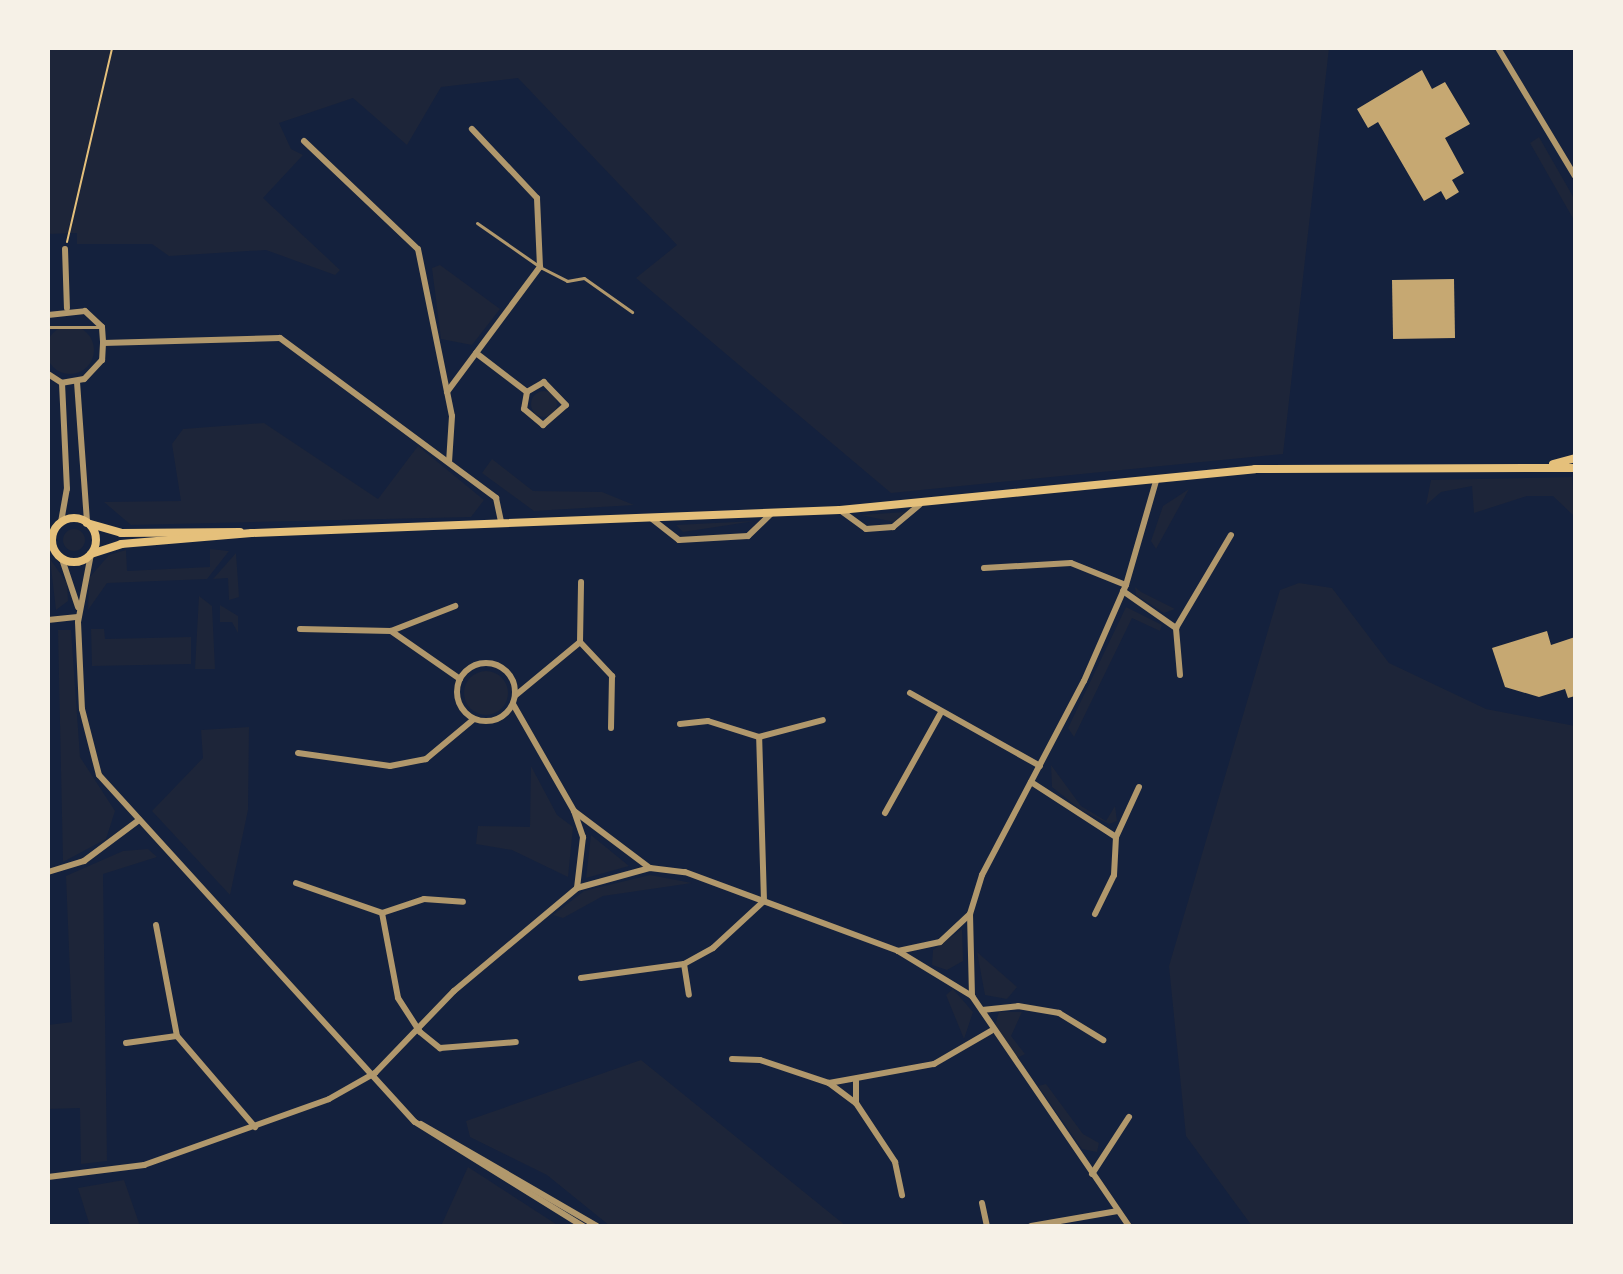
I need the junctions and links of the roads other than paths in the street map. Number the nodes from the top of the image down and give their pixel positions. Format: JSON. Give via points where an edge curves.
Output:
{"nodes":[{"id":1,"x":1498,"y":48,"type":"edge"},
{"id":2,"x":472,"y":129,"type":"dead end"},
{"id":3,"x":304,"y":141,"type":"dead end"},
{"id":4,"x":1575,"y":176,"type":"edge"},
{"id":5,"x":477,"y":223,"type":"dead end"},
{"id":6,"x":65,"y":249,"type":"road end"},
{"id":7,"x":540,"y":267,"type":"junction"},
{"id":8,"x":67,"y":308,"type":"junction"},
{"id":9,"x":632,"y":312,"type":"dead end"},
{"id":10,"x":48,"y":315,"type":"edge"},
{"id":11,"x":48,"y":327,"type":"edge"},
{"id":12,"x":102,"y":327,"type":"junction"},
{"id":13,"x":103,"y":343,"type":"junction"},
{"id":14,"x":476,"y":353,"type":"junction"},
{"id":15,"x":48,"y":374,"type":"edge"},
{"id":16,"x":77,"y":382,"type":"junction"},
{"id":17,"x":62,"y":383,"type":"junction"},
{"id":18,"x":447,"y":392,"type":"junction"},
{"id":19,"x":527,"y":392,"type":"junction"},
{"id":20,"x":1575,"y":458,"type":"edge"},
{"id":21,"x":449,"y":462,"type":"junction"},
{"id":22,"x":1549,"y":466,"type":"junction"},
{"id":23,"x":1575,"y":468,"type":"edge"},
{"id":24,"x":1156,"y":481,"type":"junction"},
{"id":25,"x":920,"y":504,"type":"junction"},
{"id":26,"x":840,"y":510,"type":"junction"},
{"id":27,"x":772,"y":513,"type":"junction"},
{"id":28,"x":652,"y":519,"type":"junction"},
{"id":29,"x":501,"y":522,"type":"junction"},
{"id":30,"x":87,"y":523,"type":"junction"},
{"id":31,"x":55,"y":526,"type":"edge"},
{"id":32,"x":252,"y":533,"type":"junction"},
{"id":33,"x":1231,"y":535,"type":"dead end"},
{"id":34,"x":56,"y":554,"type":"edge"},
{"id":35,"x":91,"y":554,"type":"junction"},
{"id":36,"x":984,"y":568,"type":"dead end"},
{"id":37,"x":581,"y":582,"type":"dead end"},
{"id":38,"x":1125,"y":588,"type":"junction"},
{"id":39,"x":455,"y":606,"type":"dead end"},
{"id":40,"x":78,"y":607,"type":"junction"},
{"id":41,"x":78,"y":617,"type":"junction"},
{"id":42,"x":48,"y":620,"type":"edge"},
{"id":43,"x":1176,"y":628,"type":"junction"},
{"id":44,"x":300,"y":629,"type":"dead end"},
{"id":45,"x":391,"y":631,"type":"junction"},
{"id":46,"x":580,"y":642,"type":"junction"},
{"id":47,"x":1180,"y":675,"type":"dead end"},
{"id":48,"x":460,"y":679,"type":"junction"},
{"id":49,"x":910,"y":693,"type":"dead end"},
{"id":50,"x":516,"y":695,"type":"junction"},
{"id":51,"x":513,"y":704,"type":"junction"},
{"id":52,"x":940,"y":714,"type":"junction"},
{"id":53,"x":474,"y":719,"type":"junction"},
{"id":54,"x":823,"y":720,"type":"dead end"},
{"id":55,"x":680,"y":724,"type":"dead end"},
{"id":56,"x":611,"y":728,"type":"dead end"},
{"id":57,"x":759,"y":737,"type":"junction"},
{"id":58,"x":298,"y":753,"type":"dead end"},
{"id":59,"x":1040,"y":766,"type":"junction"},
{"id":60,"x":1031,"y":782,"type":"junction"},
{"id":61,"x":1139,"y":787,"type":"dead end"},
{"id":62,"x":574,"y":811,"type":"junction"},
{"id":63,"x":885,"y":813,"type":"dead end"},
{"id":64,"x":139,"y":820,"type":"junction"},
{"id":65,"x":1116,"y":837,"type":"junction"},
{"id":66,"x":650,"y":868,"type":"junction"},
{"id":67,"x":48,"y":872,"type":"edge"},
{"id":68,"x":296,"y":883,"type":"dead end"},
{"id":69,"x":577,"y":888,"type":"junction"},
{"id":70,"x":764,"y":901,"type":"junction"},
{"id":71,"x":463,"y":902,"type":"dead end"},
{"id":72,"x":382,"y":913,"type":"junction"},
{"id":73,"x":970,"y":914,"type":"junction"},
{"id":74,"x":1095,"y":914,"type":"dead end"},
{"id":75,"x":156,"y":925,"type":"dead end"},
{"id":76,"x":898,"y":951,"type":"junction"},
{"id":77,"x":684,"y":964,"type":"junction"},
{"id":78,"x":581,"y":978,"type":"dead end"},
{"id":79,"x":689,"y":995,"type":"dead end"},
{"id":80,"x":972,"y":996,"type":"junction"},
{"id":81,"x":982,"y":1010,"type":"junction"},
{"id":82,"x":991,"y":1031,"type":"junction"},
{"id":83,"x":420,"y":1032,"type":"junction"},
{"id":84,"x":177,"y":1036,"type":"junction"},
{"id":85,"x":1103,"y":1040,"type":"dead end"},
{"id":86,"x":516,"y":1042,"type":"dead end"},
{"id":87,"x":126,"y":1043,"type":"dead end"},
{"id":88,"x":732,"y":1059,"type":"dead end"},
{"id":89,"x":375,"y":1073,"type":"junction"},
{"id":90,"x":856,"y":1081,"type":"junction"},
{"id":91,"x":829,"y":1083,"type":"junction"},
{"id":92,"x":856,"y":1103,"type":"junction"},
{"id":93,"x":1129,"y":1117,"type":"dead end"},
{"id":94,"x":415,"y":1122,"type":"junction"},
{"id":95,"x":255,"y":1127,"type":"junction"},
{"id":96,"x":1092,"y":1174,"type":"junction"},
{"id":97,"x":48,"y":1177,"type":"edge"},
{"id":98,"x":902,"y":1195,"type":"dead end"},
{"id":99,"x":982,"y":1203,"type":"dead end"},
{"id":100,"x":1118,"y":1211,"type":"junction"},
{"id":101,"x":583,"y":1226,"type":"edge"},
{"id":102,"x":597,"y":1226,"type":"edge"},
{"id":103,"x":987,"y":1226,"type":"edge"},
{"id":104,"x":1031,"y":1226,"type":"edge"},
{"id":105,"x":1129,"y":1226,"type":"edge"}],
"edges":[{"from":1,"to":4,"type":"street"},
{"from":2,"to":7,"type":"street","via":[[537,198]]},
{"from":3,"to":18,"type":"street","via":[[418,249]]},
{"from":5,"to":7,"type":"lane"},
{"from":6,"to":8,"type":"street"},
{"from":7,"to":9,"type":"lane","via":[[567,281],[584,278]]},
{"from":7,"to":14,"type":"street"},
{"from":8,"to":10,"type":"street"},
{"from":8,"to":12,"type":"street","via":[[85,311]]},
{"from":11,"to":12,"type":"lane"},
{"from":12,"to":13,"type":"street"},
{"from":13,"to":16,"type":"street","via":[[102,360]]},
{"from":13,"to":21,"type":"street","via":[[280,338]]},
{"from":14,"to":18,"type":"street"},
{"from":14,"to":19,"type":"street"},
{"from":15,"to":17,"type":"street"},
{"from":16,"to":17,"type":"street"},
{"from":16,"to":30,"type":"street"},
{"from":17,"to":31,"type":"street","via":[[67,489]]},
{"from":18,"to":21,"type":"street"},
{"from":19,"to":19,"type":"street","via":[[524,409],[543,425],[566,405],[544,382]]},
{"from":20,"to":22,"type":"main road"},
{"from":21,"to":29,"type":"street","via":[[496,498]]},
{"from":22,"to":23,"type":"main road"},
{"from":22,"to":24,"type":"main road","via":[[1255,469]]},
{"from":24,"to":25,"type":"main road"},
{"from":24,"to":38,"type":"street"},
{"from":25,"to":26,"type":"main road"},
{"from":25,"to":26,"type":"street","via":[[893,527],[866,529]]},
{"from":26,"to":27,"type":"main road"},
{"from":27,"to":28,"type":"main road"},
{"from":27,"to":28,"type":"street","via":[[748,536],[679,540]]},
{"from":28,"to":29,"type":"main road"},
{"from":29,"to":32,"type":"main road"},
{"from":30,"to":31,"type":"main road"},
{"from":30,"to":32,"type":"main road","via":[[121,533]]},
{"from":30,"to":35,"type":"main road","via":[[96,541]]},
{"from":31,"to":34,"type":"main road"},
{"from":32,"to":35,"type":"main road","via":[[121,544]]},
{"from":33,"to":43,"type":"street"},
{"from":34,"to":35,"type":"main road"},
{"from":34,"to":40,"type":"street"},
{"from":35,"to":40,"type":"street"},
{"from":36,"to":38,"type":"street","via":[[1071,563]]},
{"from":37,"to":46,"type":"street"},
{"from":38,"to":43,"type":"street"},
{"from":38,"to":59,"type":"street"},
{"from":39,"to":45,"type":"street"},
{"from":40,"to":41,"type":"street"},
{"from":41,"to":42,"type":"street"},
{"from":41,"to":64,"type":"street","via":[[90,755]]},
{"from":43,"to":47,"type":"street"},
{"from":44,"to":45,"type":"street"},
{"from":45,"to":48,"type":"street"},
{"from":46,"to":50,"type":"street"},
{"from":46,"to":56,"type":"street","via":[[612,676]]},
{"from":48,"to":50,"type":"street","via":[[475,665],[495,664],[511,676]]},
{"from":48,"to":53,"type":"street","via":[[457,697]]},
{"from":49,"to":52,"type":"street"},
{"from":50,"to":51,"type":"street"},
{"from":51,"to":53,"type":"street","via":[[497,719]]},
{"from":51,"to":62,"type":"street"},
{"from":52,"to":59,"type":"street"},
{"from":52,"to":63,"type":"street"},
{"from":53,"to":58,"type":"street","via":[[426,759],[390,766]]},
{"from":54,"to":57,"type":"street"},
{"from":55,"to":57,"type":"street","via":[[708,721]]},
{"from":57,"to":70,"type":"street"},
{"from":59,"to":60,"type":"street"},
{"from":60,"to":65,"type":"street"},
{"from":60,"to":73,"type":"street","via":[[982,875]]},
{"from":61,"to":65,"type":"street"},
{"from":62,"to":66,"type":"street"},
{"from":62,"to":69,"type":"street","via":[[583,837]]},
{"from":64,"to":67,"type":"street","via":[[84,861]]},
{"from":64,"to":89,"type":"street"},
{"from":65,"to":74,"type":"street","via":[[1114,875]]},
{"from":66,"to":69,"type":"street"},
{"from":66,"to":70,"type":"street","via":[[685,872]]},
{"from":68,"to":72,"type":"street"},
{"from":69,"to":83,"type":"street","via":[[454,991]]},
{"from":70,"to":76,"type":"street"},
{"from":70,"to":77,"type":"street","via":[[713,948]]},
{"from":71,"to":72,"type":"street","via":[[424,899]]},
{"from":72,"to":83,"type":"street","via":[[398,998]]},
{"from":73,"to":76,"type":"street","via":[[940,942]]},
{"from":73,"to":80,"type":"street"},
{"from":75,"to":84,"type":"street"},
{"from":76,"to":80,"type":"street"},
{"from":77,"to":78,"type":"street"},
{"from":77,"to":79,"type":"street"},
{"from":80,"to":81,"type":"street"},
{"from":81,"to":82,"type":"street"},
{"from":81,"to":85,"type":"street","via":[[1018,1006],[1059,1013]]},
{"from":82,"to":90,"type":"street","via":[[934,1064]]},
{"from":82,"to":96,"type":"street"},
{"from":83,"to":86,"type":"street","via":[[440,1048]]},
{"from":83,"to":89,"type":"street"},
{"from":84,"to":87,"type":"street"},
{"from":84,"to":95,"type":"street"},
{"from":88,"to":91,"type":"street","via":[[760,1060]]},
{"from":89,"to":94,"type":"street"},
{"from":89,"to":95,"type":"street"},
{"from":90,"to":91,"type":"street"},
{"from":90,"to":92,"type":"street"},
{"from":91,"to":92,"type":"street"},
{"from":92,"to":98,"type":"street","via":[[895,1162]]},
{"from":93,"to":96,"type":"street"},
{"from":94,"to":101,"type":"street"},
{"from":94,"to":102,"type":"street"},
{"from":95,"to":97,"type":"street","via":[[144,1165]]},
{"from":96,"to":100,"type":"street"},
{"from":99,"to":103,"type":"street"},
{"from":100,"to":104,"type":"street"},
{"from":100,"to":105,"type":"street"}]}
